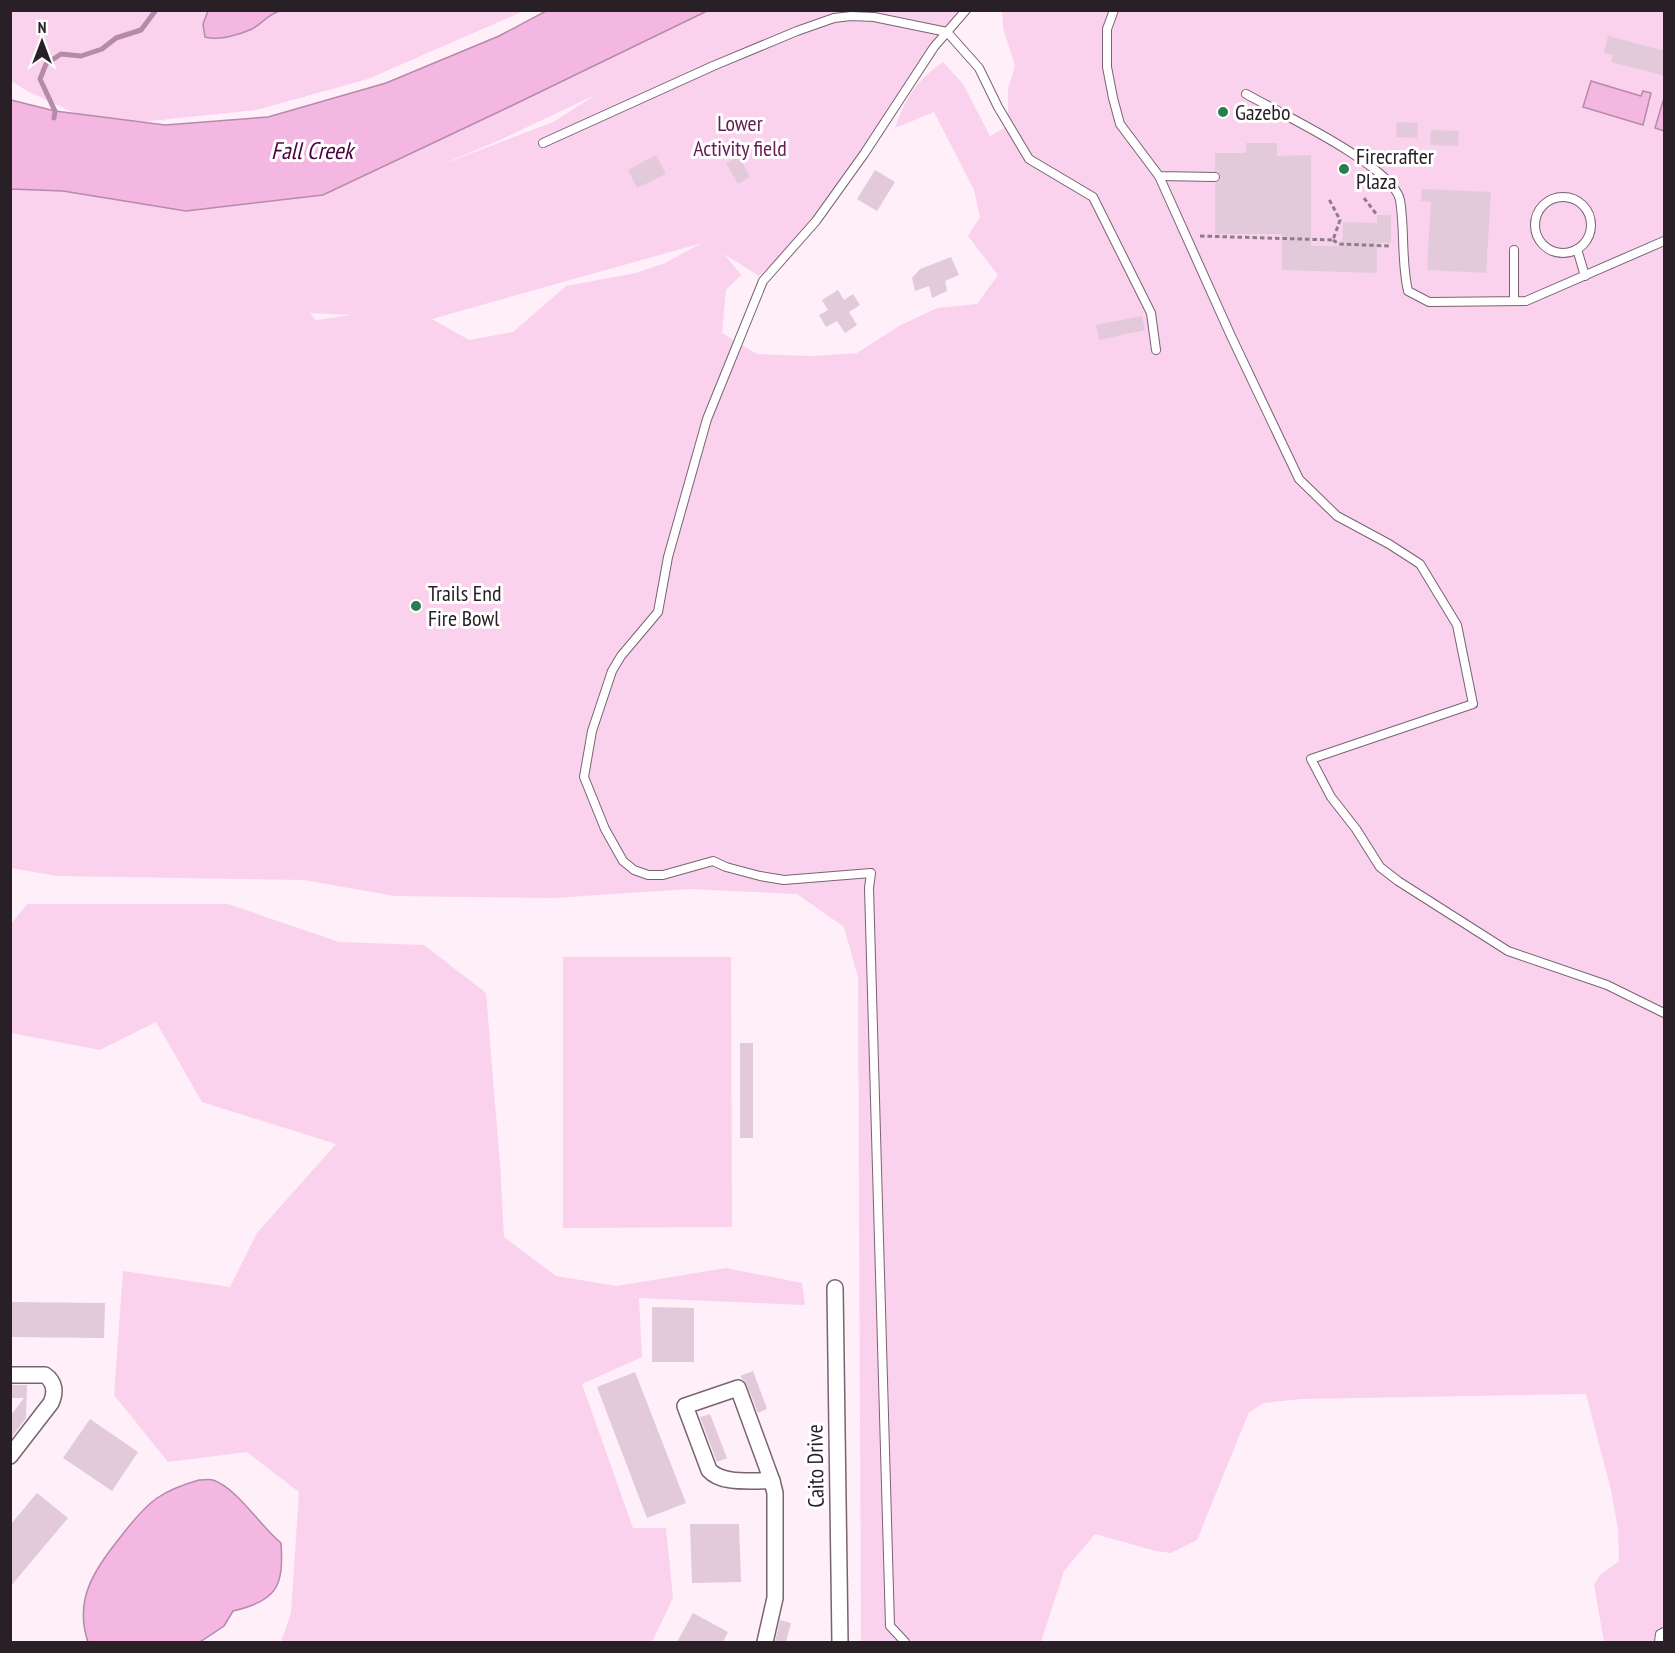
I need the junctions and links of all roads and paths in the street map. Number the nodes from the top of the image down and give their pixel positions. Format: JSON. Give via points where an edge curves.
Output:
{"nodes":[{"id":1,"x":966,"y":10,"type":"edge"},
{"id":2,"x":1114,"y":10,"type":"edge"},
{"id":3,"x":947,"y":32,"type":"junction"},
{"id":4,"x":1246,"y":94,"type":"dead end"},
{"id":5,"x":543,"y":143,"type":"dead end"},
{"id":6,"x":1159,"y":176,"type":"junction"},
{"id":7,"x":1215,"y":177,"type":"dead end"},
{"id":8,"x":1364,"y":198,"type":"dead end"},
{"id":9,"x":1329,"y":199,"type":"dead end"},
{"id":10,"x":1377,"y":215,"type":"dead end"},
{"id":11,"x":1186,"y":236,"type":"junction"},
{"id":12,"x":1333,"y":240,"type":"junction"},
{"id":13,"x":1665,"y":241,"type":"edge"},
{"id":14,"x":1390,"y":246,"type":"dead end"},
{"id":15,"x":1577,"y":249,"type":"junction"},
{"id":16,"x":1514,"y":250,"type":"dead end"},
{"id":17,"x":1585,"y":276,"type":"junction"},
{"id":18,"x":1514,"y":302,"type":"junction"},
{"id":19,"x":1156,"y":350,"type":"dead end"},
{"id":20,"x":1665,"y":1013,"type":"edge"},
{"id":21,"x":835,"y":1288,"type":"dead end"},
{"id":22,"x":10,"y":1374,"type":"edge"},
{"id":23,"x":10,"y":1456,"type":"edge"},
{"id":24,"x":772,"y":1481,"type":"junction"},
{"id":25,"x":1665,"y":1632,"type":"edge"},
{"id":26,"x":765,"y":1642,"type":"edge"},
{"id":27,"x":840,"y":1642,"type":"edge"},
{"id":28,"x":904,"y":1642,"type":"edge"},
{"id":29,"x":1659,"y":1642,"type":"edge"}],
"edges":[{"from":1,"to":3,"type":"lane"},
{"from":2,"to":6,"type":"lane","via":[[1107,29],[1107,67],[1120,124]]},
{"from":3,"to":5,"type":"lane","via":[[874,17],[834,18],[712,66]]},
{"from":3,"to":19,"type":"lane","via":[[979,68],[1029,159],[1093,197],[1151,314]]},
{"from":3,"to":28,"type":"lane","via":[[816,221],[763,280],[708,418],[668,557],[658,612],[612,671],[592,732],[584,777],[604,829],[623,861],[648,876],[663,876],[713,861],[784,880],[871,873],[890,1626]]},
{"from":4,"to":18,"type":"lane","via":[[1352,152],[1391,183],[1400,198],[1408,291],[1429,302]]},
{"from":6,"to":7,"type":"lane"},
{"from":6,"to":11,"type":"lane"},
{"from":8,"to":10,"type":"path"},
{"from":9,"to":12,"type":"path","via":[[1340,220]]},
{"from":11,"to":12,"type":"path"},
{"from":11,"to":20,"type":"lane","via":[[1299,479],[1336,516],[1420,564],[1457,625],[1473,704],[1311,759],[1331,797],[1380,867],[1416,893],[1509,951],[1608,985]]},
{"from":12,"to":14,"type":"path","via":[[1339,244]]},
{"from":13,"to":17,"type":"lane"},
{"from":15,"to":15,"type":"lane","via":[[1589,236],[1591,226],[1586,209],[1570,198],[1551,200],[1536,221],[1539,238],[1551,250]]},
{"from":15,"to":17,"type":"lane"},
{"from":16,"to":18,"type":"lane"},
{"from":17,"to":18,"type":"lane","via":[[1526,302]]},
{"from":21,"to":27,"type":"street","name":"Caito Drive"},
{"from":22,"to":23,"type":"street","via":[[45,1375],[54,1392],[51,1403]]},
{"from":24,"to":24,"type":"street","via":[[738,1388],[685,1407],[714,1476]]},
{"from":24,"to":26,"type":"street","via":[[776,1598]]},
{"from":25,"to":29,"type":"lane","via":[[1660,1634]]}]}
